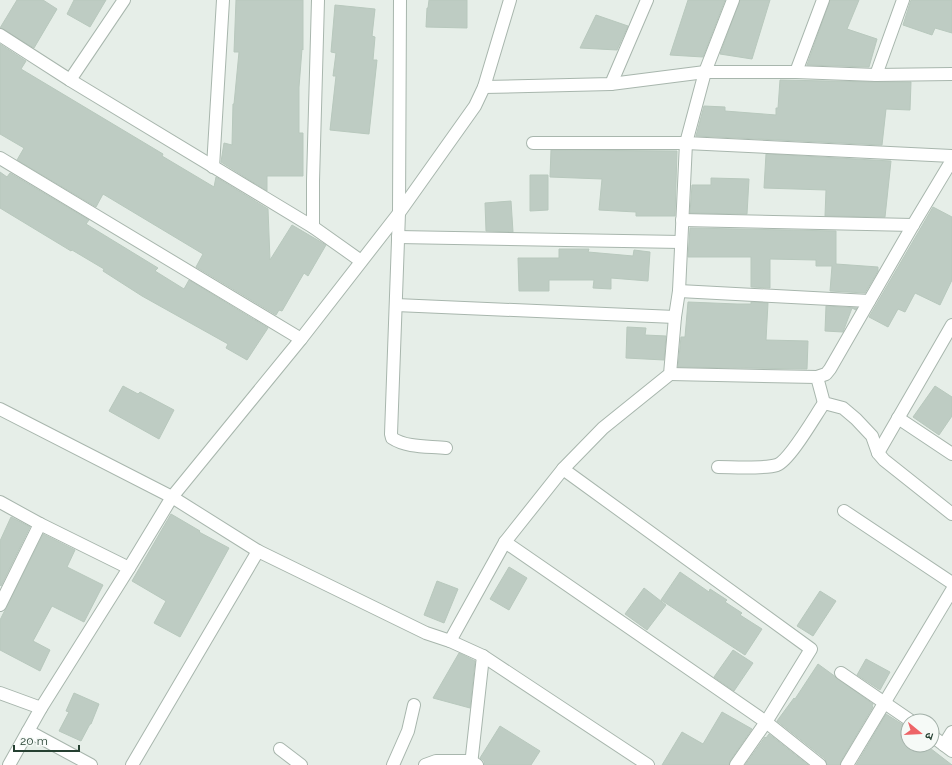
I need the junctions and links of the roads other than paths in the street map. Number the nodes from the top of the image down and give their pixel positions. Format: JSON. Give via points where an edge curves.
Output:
{"nodes":[{"id":1,"x":124,"y":0,"type":"edge"},
{"id":2,"x":223,"y":0,"type":"edge"},
{"id":3,"x":318,"y":0,"type":"edge"},
{"id":4,"x":400,"y":0,"type":"edge"},
{"id":5,"x":510,"y":0,"type":"edge"},
{"id":6,"x":647,"y":0,"type":"edge"},
{"id":7,"x":733,"y":0,"type":"edge"},
{"id":8,"x":823,"y":0,"type":"edge"},
{"id":9,"x":903,"y":0,"type":"edge"},
{"id":10,"x":0,"y":35,"type":"edge"},
{"id":11,"x":704,"y":72,"type":"junction"},
{"id":12,"x":796,"y":72,"type":"junction"},
{"id":13,"x":952,"y":74,"type":"edge"},
{"id":14,"x":876,"y":75,"type":"junction"},
{"id":15,"x":70,"y":80,"type":"junction"},
{"id":16,"x":611,"y":84,"type":"junction"},
{"id":17,"x":484,"y":87,"type":"junction"},
{"id":18,"x":533,"y":143,"type":"dead end"},
{"id":19,"x":686,"y":143,"type":"junction"},
{"id":20,"x":952,"y":156,"type":"edge"},
{"id":21,"x":0,"y":158,"type":"edge"},
{"id":22,"x":952,"y":160,"type":"edge"},
{"id":23,"x":213,"y":167,"type":"junction"},
{"id":24,"x":399,"y":213,"type":"junction"},
{"id":25,"x":682,"y":220,"type":"junction"},
{"id":26,"x":912,"y":225,"type":"junction"},
{"id":27,"x":313,"y":227,"type":"junction"},
{"id":28,"x":398,"y":237,"type":"junction"},
{"id":29,"x":681,"y":242,"type":"junction"},
{"id":30,"x":361,"y":261,"type":"junction"},
{"id":31,"x":679,"y":291,"type":"junction"},
{"id":32,"x":869,"y":301,"type":"junction"},
{"id":33,"x":396,"y":305,"type":"junction"},
{"id":34,"x":675,"y":317,"type":"junction"},
{"id":35,"x":952,"y":325,"type":"edge"},
{"id":36,"x":301,"y":338,"type":"junction"},
{"id":37,"x":670,"y":374,"type":"junction"},
{"id":38,"x":817,"y":377,"type":"junction"},
{"id":39,"x":824,"y":403,"type":"junction"},
{"id":40,"x":0,"y":409,"type":"edge"},
{"id":41,"x":898,"y":418,"type":"junction"},
{"id":42,"x":446,"y":448,"type":"dead end"},
{"id":43,"x":878,"y":453,"type":"junction"},
{"id":44,"x":952,"y":454,"type":"edge"},
{"id":45,"x":718,"y":467,"type":"dead end"},
{"id":46,"x":563,"y":469,"type":"junction"},
{"id":47,"x":172,"y":497,"type":"junction"},
{"id":48,"x":0,"y":502,"type":"edge"},
{"id":49,"x":844,"y":511,"type":"dead end"},
{"id":50,"x":952,"y":514,"type":"edge"},
{"id":51,"x":40,"y":524,"type":"junction"},
{"id":52,"x":505,"y":542,"type":"junction"},
{"id":53,"x":258,"y":551,"type":"junction"},
{"id":54,"x":129,"y":568,"type":"junction"},
{"id":55,"x":952,"y":583,"type":"edge"},
{"id":56,"x":952,"y":590,"type":"edge"},
{"id":57,"x":0,"y":605,"type":"edge"},
{"id":58,"x":450,"y":641,"type":"junction"},
{"id":59,"x":483,"y":656,"type":"junction"},
{"id":60,"x":841,"y":673,"type":"dead end"},
{"id":61,"x":0,"y":693,"type":"edge"},
{"id":62,"x":885,"y":703,"type":"junction"},
{"id":63,"x":414,"y":705,"type":"dead end"},
{"id":64,"x":41,"y":708,"type":"junction"},
{"id":65,"x":900,"y":713,"type":"edge"},
{"id":66,"x":766,"y":722,"type":"junction"},
{"id":67,"x":28,"y":731,"type":"junction"},
{"id":68,"x":952,"y":732,"type":"edge"},
{"id":69,"x":948,"y":748,"type":"edge"},
{"id":70,"x":280,"y":750,"type":"dead end"},
{"id":71,"x":473,"y":764,"type":"edge"},
{"id":72,"x":9,"y":765,"type":"edge"},
{"id":73,"x":91,"y":765,"type":"edge"},
{"id":74,"x":132,"y":765,"type":"edge"},
{"id":75,"x":301,"y":765,"type":"edge"},
{"id":76,"x":393,"y":765,"type":"edge"},
{"id":77,"x":425,"y":765,"type":"edge"},
{"id":78,"x":648,"y":765,"type":"edge"},
{"id":79,"x":736,"y":765,"type":"edge"},
{"id":80,"x":820,"y":765,"type":"edge"},
{"id":81,"x":847,"y":765,"type":"edge"}],
"edges":[{"from":1,"to":15,"type":"street"},
{"from":2,"to":23,"type":"street"},
{"from":3,"to":27,"type":"street"},
{"from":4,"to":24,"type":"street"},
{"from":5,"to":17,"type":"street"},
{"from":6,"to":16,"type":"street"},
{"from":7,"to":11,"type":"street"},
{"from":8,"to":12,"type":"street"},
{"from":9,"to":14,"type":"street"},
{"from":10,"to":15,"type":"street"},
{"from":11,"to":12,"type":"street"},
{"from":11,"to":16,"type":"street"},
{"from":11,"to":19,"type":"street"},
{"from":12,"to":14,"type":"street"},
{"from":13,"to":14,"type":"street"},
{"from":15,"to":23,"type":"street"},
{"from":16,"to":17,"type":"street"},
{"from":17,"to":24,"type":"street","via":[[475,106]]},
{"from":18,"to":19,"type":"street"},
{"from":19,"to":20,"type":"street"},
{"from":19,"to":25,"type":"street"},
{"from":21,"to":36,"type":"street"},
{"from":22,"to":26,"type":"street"},
{"from":23,"to":27,"type":"street"},
{"from":24,"to":28,"type":"street"},
{"from":24,"to":30,"type":"street"},
{"from":25,"to":26,"type":"street"},
{"from":25,"to":29,"type":"street"},
{"from":26,"to":32,"type":"street"},
{"from":27,"to":30,"type":"street"},
{"from":28,"to":29,"type":"street"},
{"from":28,"to":33,"type":"street"},
{"from":29,"to":31,"type":"street"},
{"from":30,"to":36,"type":"street"},
{"from":31,"to":32,"type":"street"},
{"from":31,"to":34,"type":"street"},
{"from":32,"to":38,"type":"street","via":[[830,369],[826,374]]},
{"from":33,"to":34,"type":"street"},
{"from":33,"to":42,"type":"street","via":[[392,438],[407,445]]},
{"from":34,"to":37,"type":"street"},
{"from":35,"to":41,"type":"street"},
{"from":36,"to":47,"type":"street"},
{"from":37,"to":38,"type":"street"},
{"from":37,"to":46,"type":"street","via":[[603,428]]},
{"from":38,"to":39,"type":"street"},
{"from":39,"to":43,"type":"street","via":[[843,408],[856,419],[872,436]]},
{"from":39,"to":45,"type":"street","via":[[788,457],[778,464]]},
{"from":40,"to":47,"type":"street"},
{"from":41,"to":43,"type":"street"},
{"from":41,"to":44,"type":"street"},
{"from":43,"to":50,"type":"street"},
{"from":46,"to":52,"type":"street"},
{"from":46,"to":66,"type":"street","via":[[811,650]]},
{"from":47,"to":53,"type":"street"},
{"from":47,"to":54,"type":"street"},
{"from":48,"to":51,"type":"street"},
{"from":49,"to":55,"type":"street"},
{"from":51,"to":54,"type":"street"},
{"from":51,"to":57,"type":"street"},
{"from":52,"to":58,"type":"street"},
{"from":52,"to":66,"type":"street"},
{"from":53,"to":58,"type":"street","via":[[420,630]]},
{"from":53,"to":74,"type":"street"},
{"from":54,"to":64,"type":"street"},
{"from":56,"to":62,"type":"street"},
{"from":58,"to":59,"type":"street"},
{"from":59,"to":71,"type":"street"},
{"from":59,"to":78,"type":"street"},
{"from":60,"to":62,"type":"street"},
{"from":61,"to":64,"type":"street"},
{"from":62,"to":65,"type":"street"},
{"from":62,"to":81,"type":"street"},
{"from":63,"to":76,"type":"street","via":[[408,731]]},
{"from":64,"to":67,"type":"street"},
{"from":66,"to":79,"type":"street"},
{"from":66,"to":80,"type":"street"},
{"from":67,"to":72,"type":"street"},
{"from":67,"to":73,"type":"street"},
{"from":68,"to":69,"type":"street"},
{"from":70,"to":75,"type":"street"},
{"from":71,"to":77,"type":"street","via":[[436,761]]}]}
